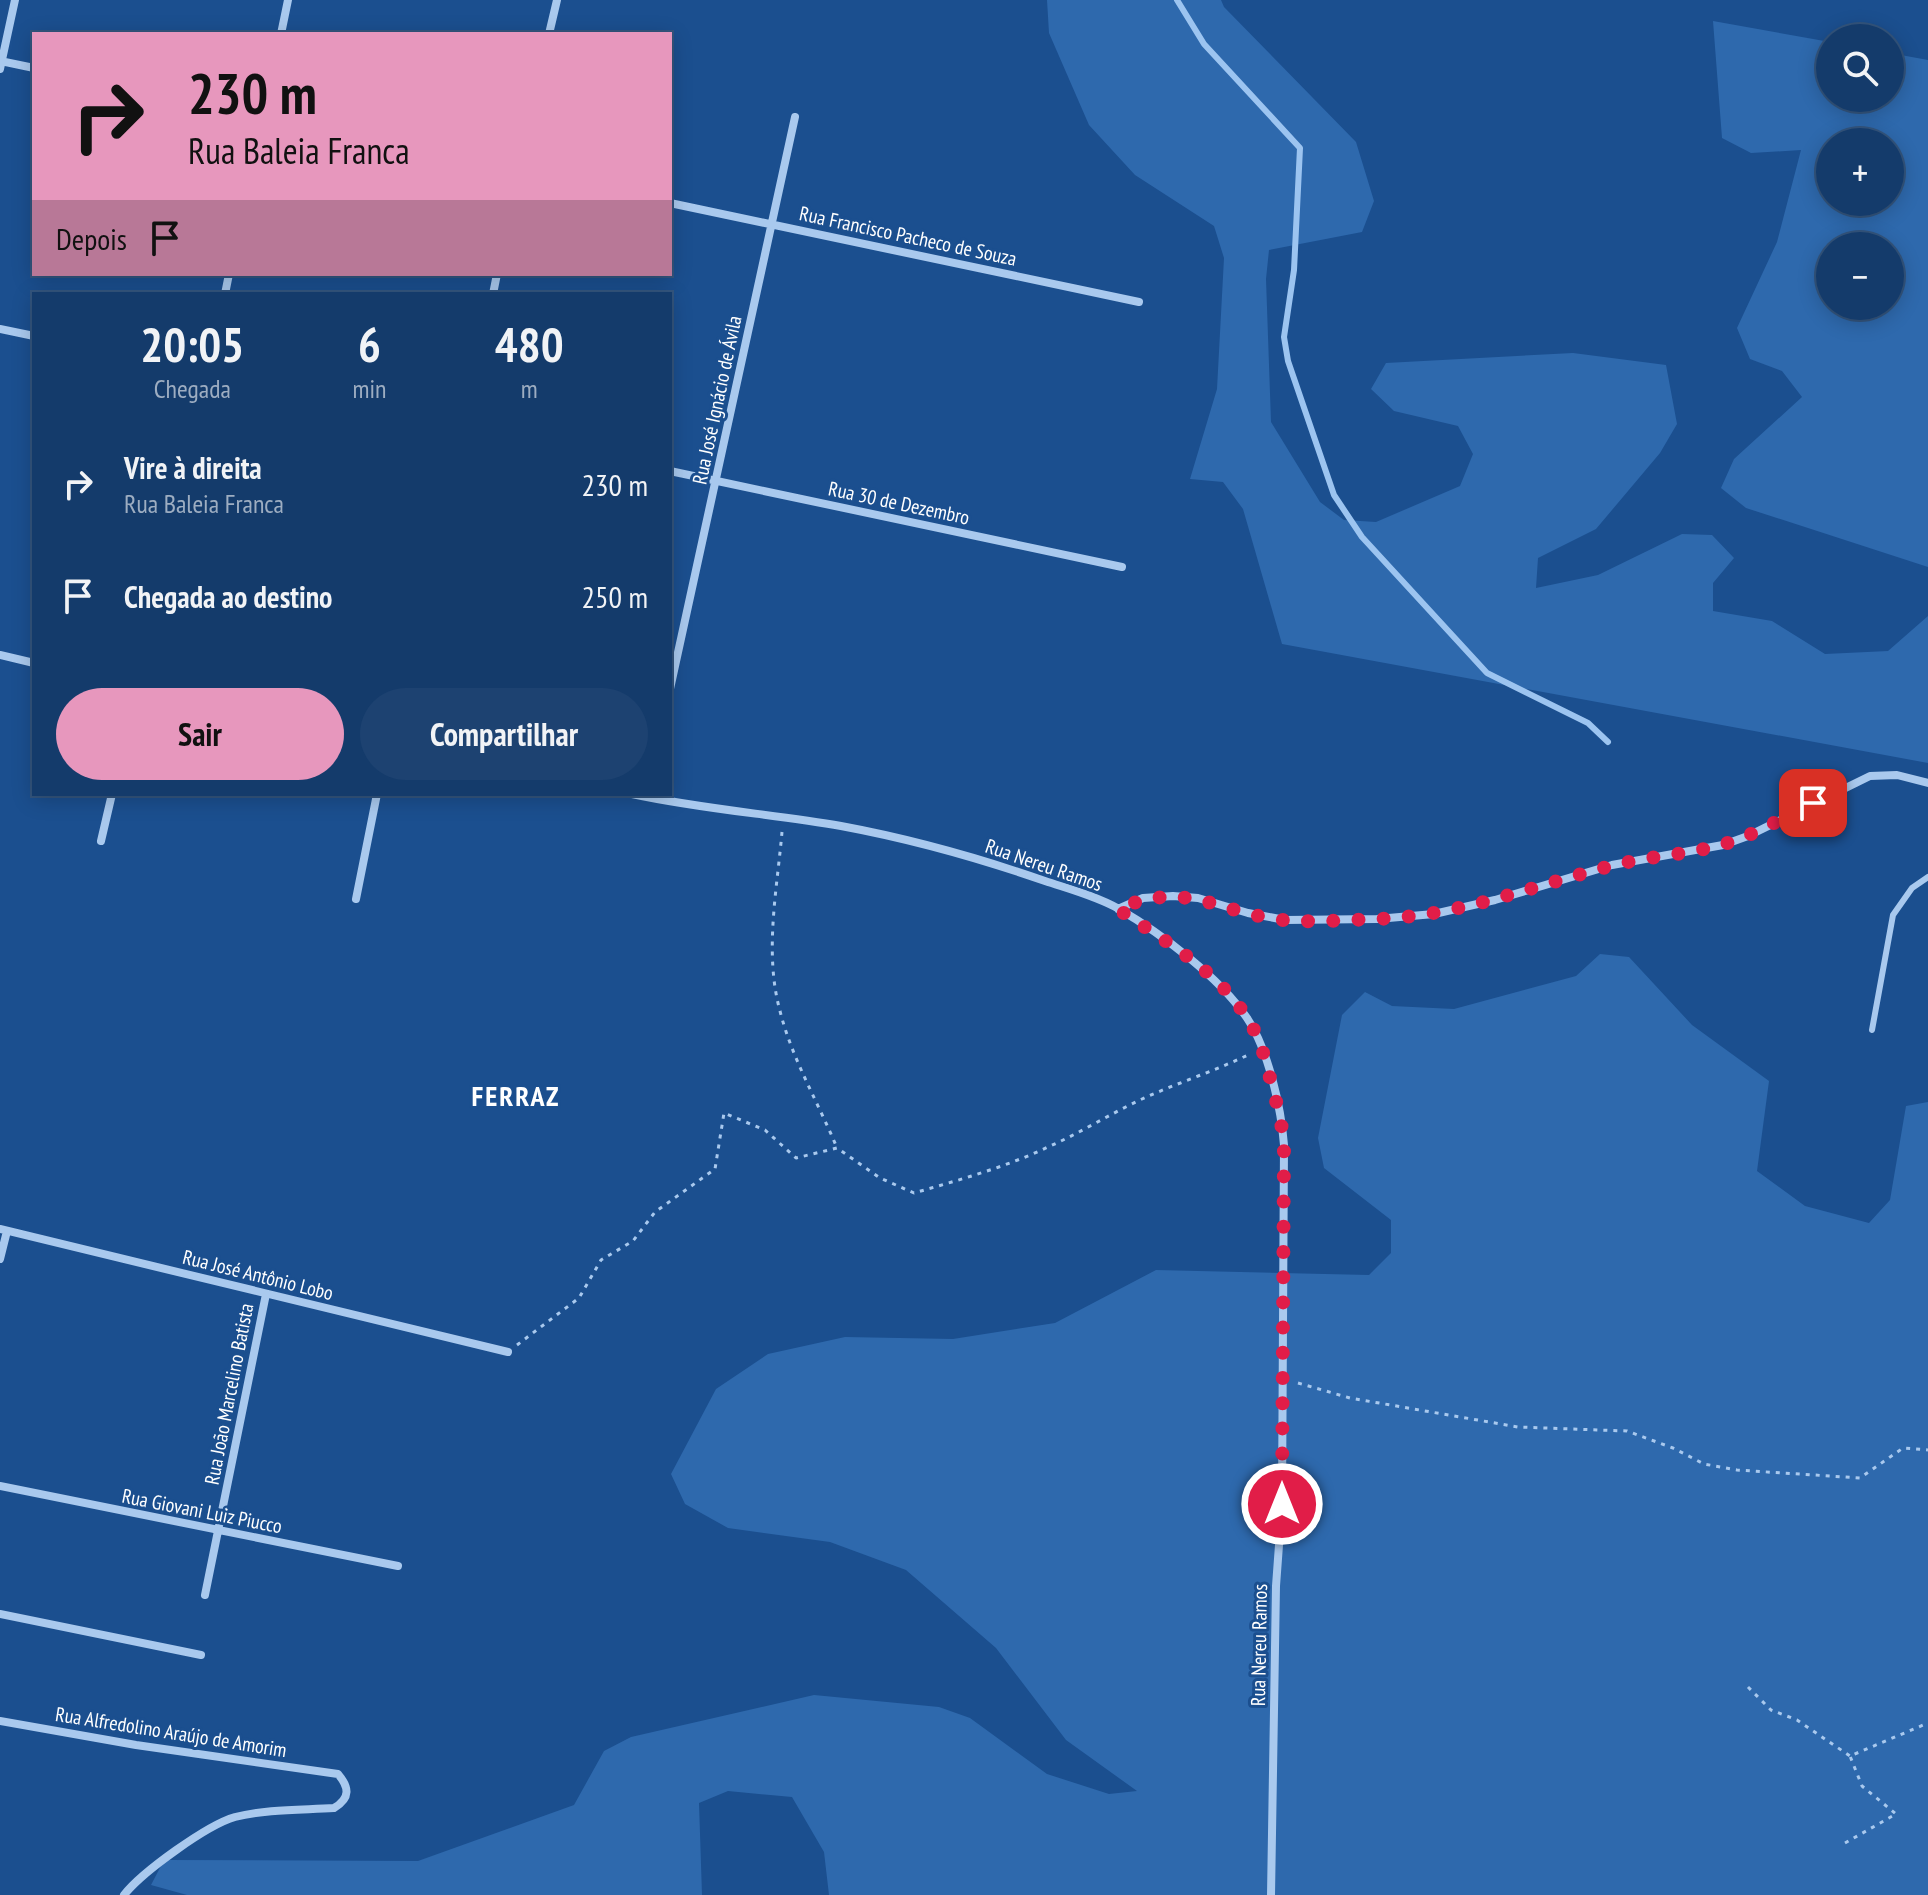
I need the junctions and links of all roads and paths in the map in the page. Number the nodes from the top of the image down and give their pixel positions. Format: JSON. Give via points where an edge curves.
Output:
{"nodes":[{"id":1,"x":15,"y":0,"type":"edge"},
{"id":2,"x":288,"y":0,"type":"edge"},
{"id":3,"x":557,"y":0,"type":"edge"},
{"id":4,"x":281,"y":32,"type":"edge"},
{"id":5,"x":549,"y":32,"type":"edge"},
{"id":6,"x":1,"y":64,"type":"edge"},
{"id":7,"x":32,"y":68,"type":"edge"},
{"id":8,"x":795,"y":117,"type":"dead end"},
{"id":9,"x":672,"y":203,"type":"edge"},
{"id":10,"x":772,"y":224,"type":"junction"},
{"id":11,"x":1139,"y":302,"type":"dead end"},
{"id":12,"x":0,"y":329,"type":"edge"},
{"id":13,"x":32,"y":336,"type":"edge"},
{"id":14,"x":672,"y":471,"type":"edge"},
{"id":15,"x":716,"y":481,"type":"junction"},
{"id":16,"x":1122,"y":567,"type":"dead end"},
{"id":17,"x":0,"y":655,"type":"edge"},
{"id":18,"x":32,"y":663,"type":"edge"},
{"id":19,"x":672,"y":680,"type":"edge"},
{"id":20,"x":1928,"y":783,"type":"edge"},
{"id":21,"x":112,"y":796,"type":"edge"},
{"id":22,"x":377,"y":796,"type":"edge"},
{"id":23,"x":647,"y":796,"type":"edge"},
{"id":24,"x":783,"y":819,"type":"junction"},
{"id":25,"x":101,"y":841,"type":"dead end"},
{"id":26,"x":1928,"y":877,"type":"edge"},
{"id":27,"x":356,"y":899,"type":"dead end"},
{"id":28,"x":1118,"y":909,"type":"junction"},
{"id":29,"x":1872,"y":1030,"type":"dead end"},
{"id":30,"x":1262,"y":1048,"type":"junction"},
{"id":31,"x":837,"y":1148,"type":"junction"},
{"id":32,"x":3,"y":1230,"type":"edge"},
{"id":33,"x":0,"y":1259,"type":"edge"},
{"id":34,"x":266,"y":1294,"type":"junction"},
{"id":35,"x":508,"y":1352,"type":"joint"},
{"id":36,"x":1281,"y":1377,"type":"junction"},
{"id":37,"x":1928,"y":1450,"type":"edge"},
{"id":38,"x":0,"y":1486,"type":"edge"},
{"id":39,"x":218,"y":1530,"type":"junction"},
{"id":40,"x":398,"y":1566,"type":"dead end"},
{"id":41,"x":205,"y":1595,"type":"dead end"},
{"id":42,"x":0,"y":1614,"type":"edge"},
{"id":43,"x":201,"y":1655,"type":"dead end"},
{"id":44,"x":1748,"y":1687,"type":"dead end"},
{"id":45,"x":0,"y":1721,"type":"edge"},
{"id":46,"x":1928,"y":1723,"type":"edge"},
{"id":47,"x":1850,"y":1756,"type":"junction"},
{"id":48,"x":1845,"y":1843,"type":"dead end"},
{"id":49,"x":124,"y":1895,"type":"edge"},
{"id":50,"x":1271,"y":1895,"type":"edge"}],
"edges":[{"from":1,"to":6,"type":"street"},
{"from":2,"to":4,"type":"street"},
{"from":3,"to":5,"type":"street"},
{"from":6,"to":7,"type":"street"},
{"from":8,"to":10,"type":"street","name":"Rua José Ignácio de Ávila"},
{"from":9,"to":10,"type":"street","name":"Rua Francisco Pacheco de Souza"},
{"from":10,"to":11,"type":"street","name":"Rua Francisco Pacheco de Souza"},
{"from":10,"to":15,"type":"street","name":"Rua José Ignácio de Ávila"},
{"from":12,"to":13,"type":"street"},
{"from":14,"to":15,"type":"street","name":"Rua 30 de Dezembro"},
{"from":15,"to":16,"type":"street","name":"Rua 30 de Dezembro"},
{"from":15,"to":19,"type":"street","name":"Rua José Ignácio de Ávila"},
{"from":17,"to":18,"type":"street"},
{"from":20,"to":28,"type":"street","via":[[1897,775],[1870,776],[1723,845],[1612,865],[1434,914],[1285,920],[1173,896],[1143,898]]},
{"from":21,"to":25,"type":"street"},
{"from":22,"to":27,"type":"street"},
{"from":23,"to":24,"type":"street","name":"Rua Nereu Ramos"},
{"from":24,"to":28,"type":"street","name":"Rua Nereu Ramos","via":[[920,843],[999,865]]},
{"from":24,"to":31,"type":"path","via":[[773,957],[779,1010]]},
{"from":26,"to":29,"type":"lane","via":[[1912,888],[1893,915]]},
{"from":28,"to":30,"type":"street","name":"Rua Nereu Ramos","via":[[1212,977],[1249,1020]]},
{"from":30,"to":31,"type":"path","via":[[1048,1147],[914,1193],[880,1178]]},
{"from":30,"to":36,"type":"street","name":"Rua Nereu Ramos","via":[[1284,1145]]},
{"from":31,"to":35,"type":"path","via":[[796,1158],[765,1130],[724,1113],[715,1169],[655,1212],[633,1241],[601,1260],[579,1298]]},
{"from":32,"to":33,"type":"street"},
{"from":32,"to":34,"type":"street","name":"Rua José Antônio Lobo"},
{"from":34,"to":35,"type":"street","name":"Rua José Antônio Lobo"},
{"from":34,"to":39,"type":"street","name":"Rua João Marcelino Batista"},
{"from":36,"to":37,"type":"path","via":[[1350,1398],[1518,1427],[1627,1431],[1704,1464],[1737,1470],[1860,1478],[1903,1448]]},
{"from":36,"to":50,"type":"street","name":"Rua Nereu Ramos"},
{"from":38,"to":39,"type":"street","name":"Rua Giovani Luiz Piucco"},
{"from":39,"to":40,"type":"street","name":"Rua Giovani Luiz Piucco"},
{"from":39,"to":41,"type":"street","name":"Rua João Marcelino Batista"},
{"from":42,"to":43,"type":"street"},
{"from":44,"to":47,"type":"path","via":[[1771,1710],[1797,1720]]},
{"from":45,"to":49,"type":"street","name":"Rua Alfredolino Araújo de Amorim","via":[[338,1774],[347,1785],[342,1803],[334,1808],[231,1818],[147,1873]]},
{"from":46,"to":47,"type":"path"},
{"from":47,"to":48,"type":"path","via":[[1862,1786],[1896,1814]]}]}
